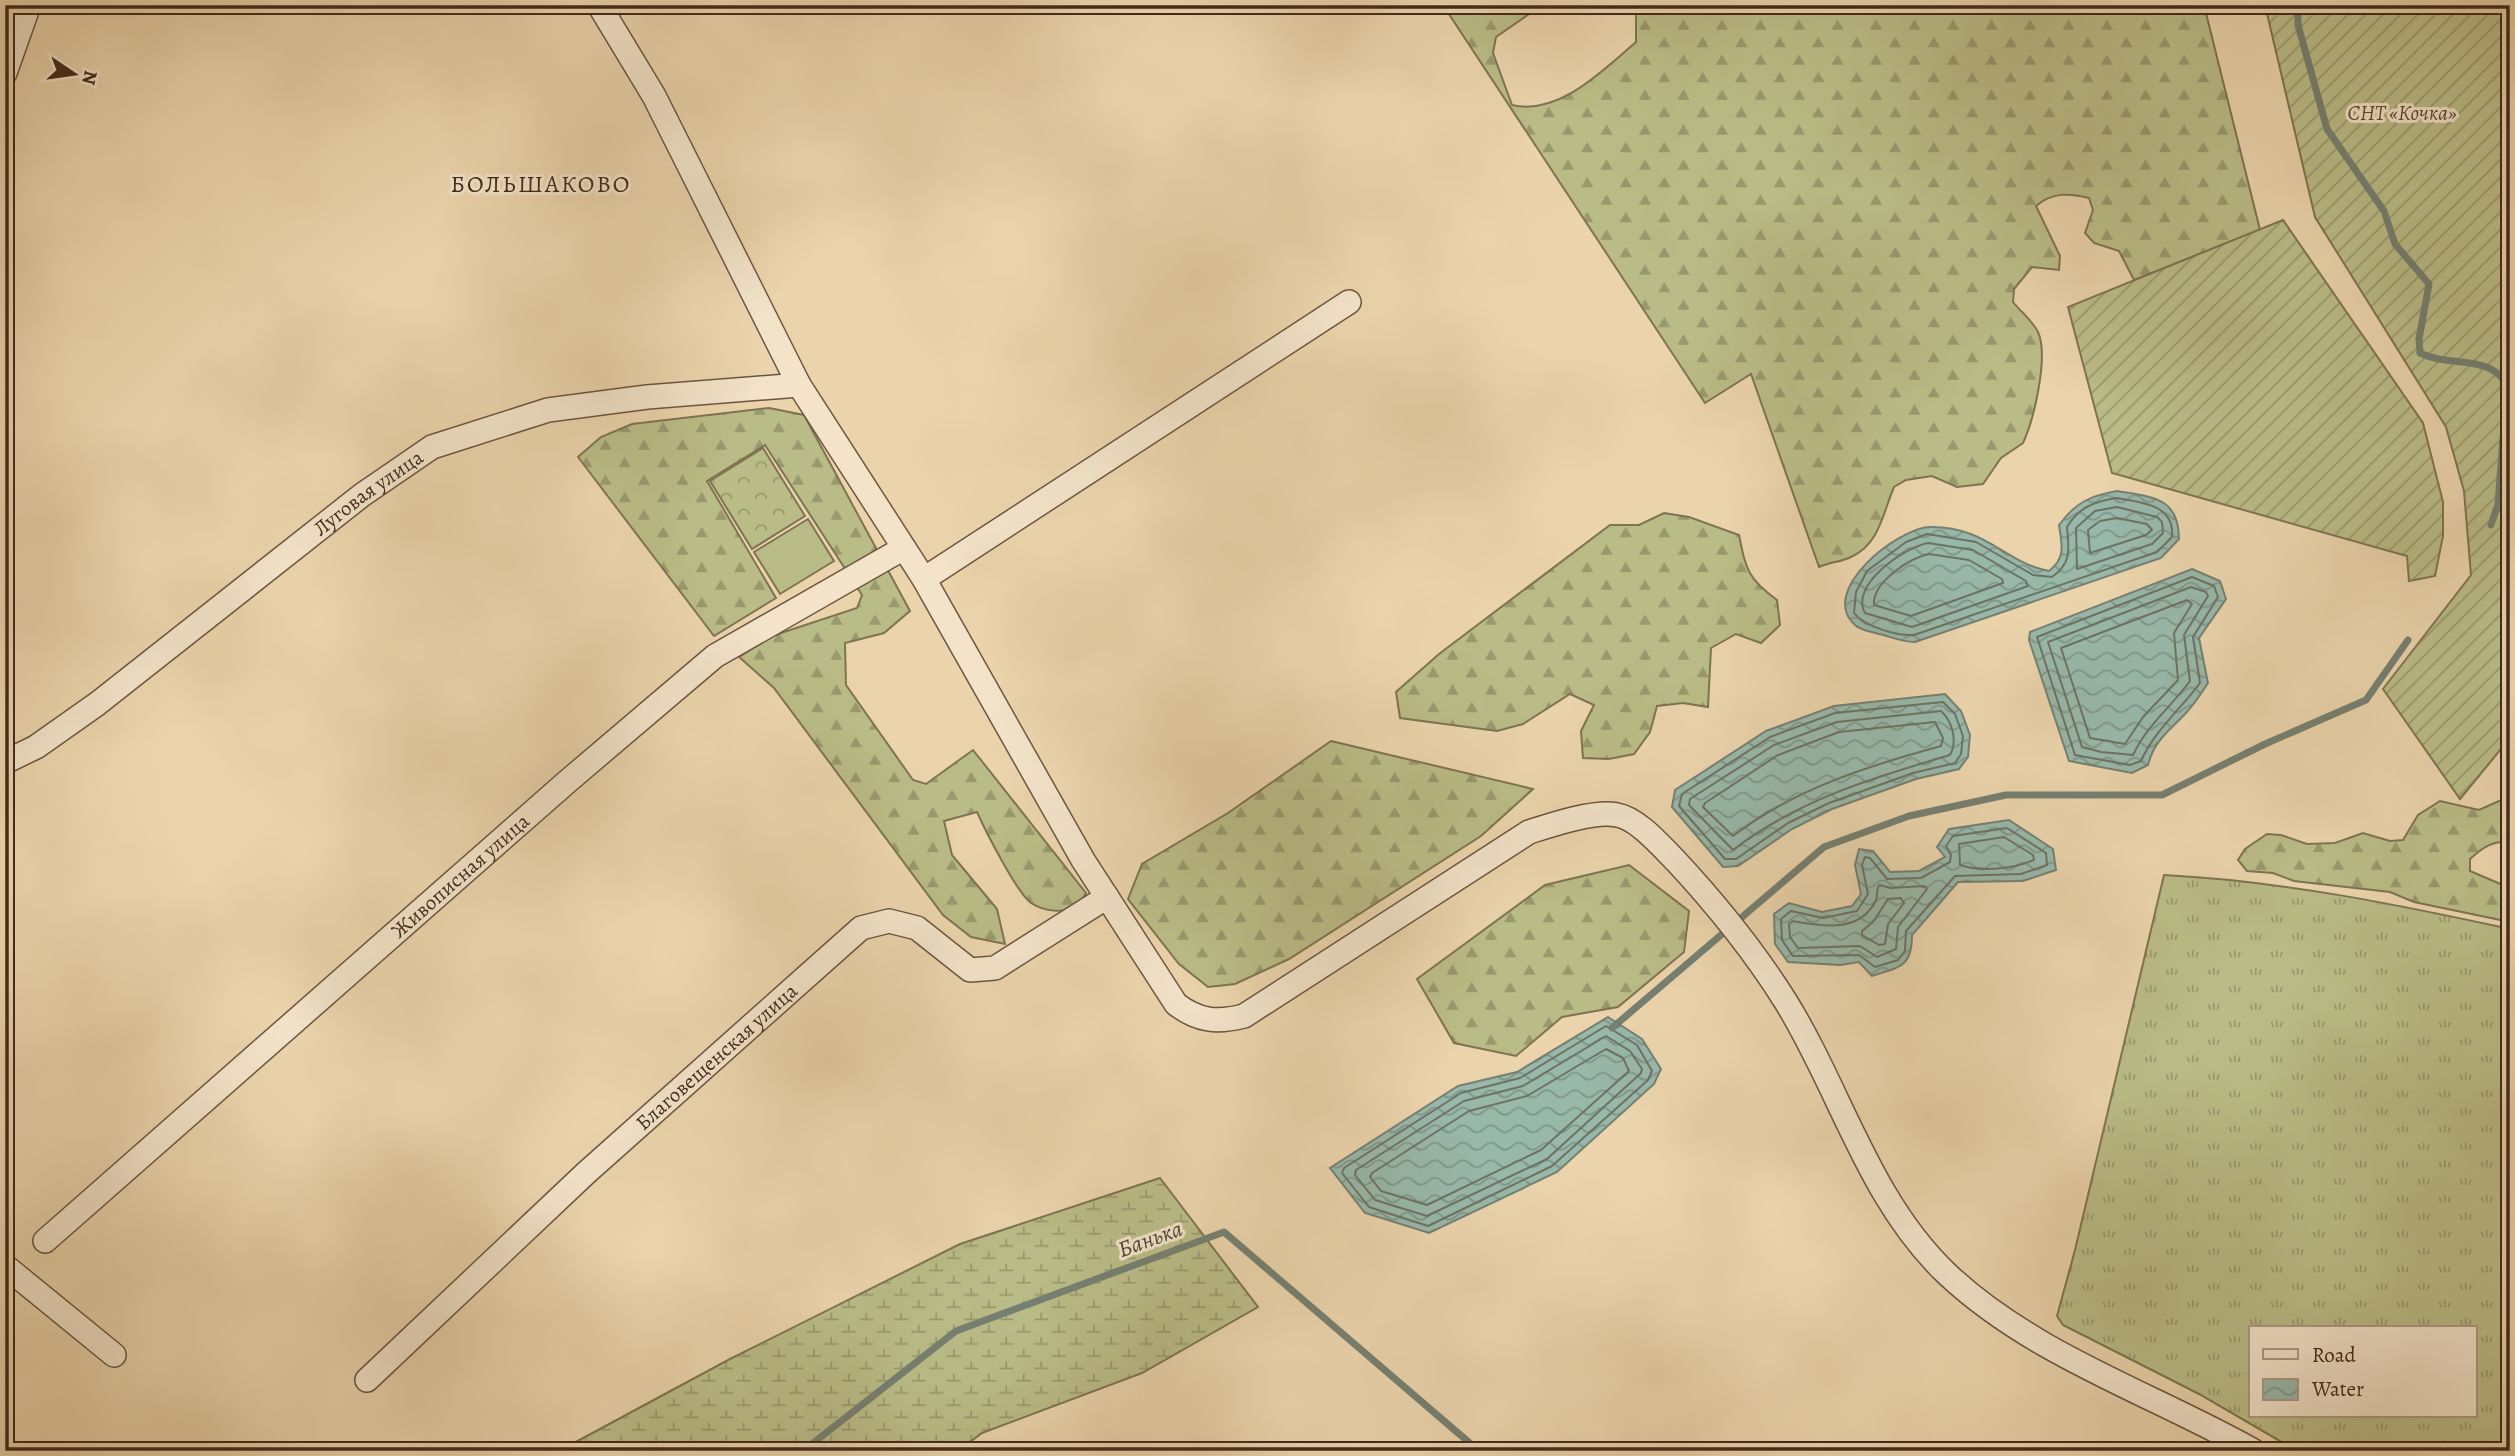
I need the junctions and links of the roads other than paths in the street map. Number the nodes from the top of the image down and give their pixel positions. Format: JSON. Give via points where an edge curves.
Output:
{"nodes":[{"id":1,"x":29,"y":5,"type":"edge"},
{"id":2,"x":598,"y":5,"type":"edge"},
{"id":3,"x":5,"y":73,"type":"edge"},
{"id":4,"x":1349,"y":302,"type":"dead end"},
{"id":5,"x":799,"y":385,"type":"junction"},
{"id":6,"x":904,"y":548,"type":"junction"},
{"id":7,"x":924,"y":579,"type":"junction"},
{"id":8,"x":5,"y":762,"type":"edge"},
{"id":9,"x":1107,"y":897,"type":"junction"},
{"id":10,"x":45,"y":1241,"type":"dead end"},
{"id":11,"x":5,"y":1266,"type":"edge"},
{"id":12,"x":114,"y":1355,"type":"dead end"},
{"id":13,"x":367,"y":1381,"type":"dead end"},
{"id":14,"x":2254,"y":1451,"type":"edge"}],
"edges":[{"from":1,"to":3,"type":"street"},
{"from":2,"to":5,"type":"street","via":[[654,96]]},
{"from":4,"to":7,"type":"street"},
{"from":5,"to":6,"type":"street"},
{"from":5,"to":8,"type":"street","name":"Луговая улица","via":[[548,410],[432,447],[362,495],[97,704],[36,747]]},
{"from":6,"to":7,"type":"street"},
{"from":6,"to":10,"type":"street","name":"Живописная улица","via":[[715,656]]},
{"from":7,"to":9,"type":"street"},
{"from":9,"to":13,"type":"street","name":"Благовещенская улица","via":[[995,968],[970,970],[917,928],[889,922],[861,928],[586,1173]]},
{"from":9,"to":14,"type":"street","via":[[1176,1004],[1190,1015],[1223,1021],[1244,1016],[1530,832],[1567,820],[1618,814],[1650,834],[1740,937],[1786,1003],[1866,1160],[1919,1245],[1948,1275],[1990,1310],[2053,1347]]},
{"from":11,"to":12,"type":"street"}]}
